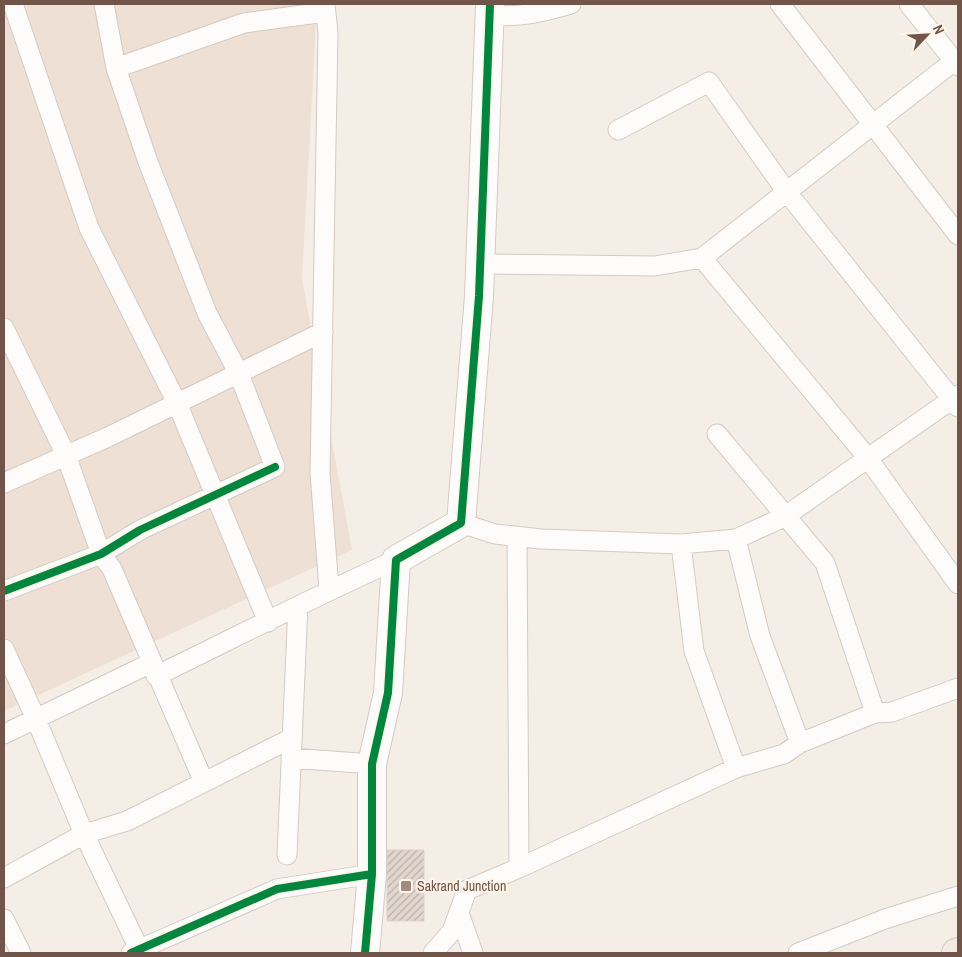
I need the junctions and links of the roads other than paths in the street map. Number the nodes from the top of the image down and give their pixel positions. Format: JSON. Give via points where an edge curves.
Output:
{"nodes":[{"id":1,"x":13,"y":4,"type":"edge"},
{"id":2,"x":104,"y":4,"type":"edge"},
{"id":3,"x":571,"y":4,"type":"edge"},
{"id":4,"x":780,"y":4,"type":"edge"},
{"id":5,"x":909,"y":4,"type":"edge"},
{"id":6,"x":325,"y":8,"type":"edge"},
{"id":7,"x":490,"y":10,"type":"edge"},
{"id":8,"x":957,"y":62,"type":"edge"},
{"id":9,"x":116,"y":68,"type":"junction"},
{"id":10,"x":872,"y":126,"type":"junction"},
{"id":11,"x":618,"y":130,"type":"dead end"},
{"id":12,"x":786,"y":191,"type":"junction"},
{"id":13,"x":958,"y":236,"type":"edge"},
{"id":14,"x":702,"y":258,"type":"junction"},
{"id":15,"x":480,"y":264,"type":"junction"},
{"id":16,"x":4,"y":328,"type":"edge"},
{"id":17,"x":323,"y":332,"type":"junction"},
{"id":18,"x":239,"y":374,"type":"junction"},
{"id":19,"x":956,"y":401,"type":"edge"},
{"id":20,"x":177,"y":403,"type":"junction"},
{"id":21,"x":717,"y":434,"type":"dead end"},
{"id":22,"x":66,"y":455,"type":"junction"},
{"id":23,"x":867,"y":457,"type":"junction"},
{"id":24,"x":4,"y":483,"type":"edge"},
{"id":25,"x":214,"y":495,"type":"junction"},
{"id":26,"x":784,"y":517,"type":"junction"},
{"id":27,"x":461,"y":523,"type":"junction"},
{"id":28,"x":517,"y":536,"type":"junction"},
{"id":29,"x":736,"y":539,"type":"junction"},
{"id":30,"x":680,"y":544,"type":"junction"},
{"id":31,"x":101,"y":554,"type":"junction"},
{"id":32,"x":396,"y":560,"type":"junction"},
{"id":33,"x":958,"y":584,"type":"edge"},
{"id":34,"x":329,"y":589,"type":"junction"},
{"id":35,"x":4,"y":591,"type":"edge"},
{"id":36,"x":298,"y":606,"type":"junction"},
{"id":37,"x":268,"y":622,"type":"junction"},
{"id":38,"x":4,"y":649,"type":"edge"},
{"id":39,"x":154,"y":669,"type":"junction"},
{"id":40,"x":958,"y":688,"type":"edge"},
{"id":41,"x":875,"y":713,"type":"junction"},
{"id":42,"x":36,"y":719,"type":"junction"},
{"id":43,"x":4,"y":734,"type":"edge"},
{"id":44,"x":292,"y":738,"type":"junction"},
{"id":45,"x":800,"y":743,"type":"junction"},
{"id":46,"x":291,"y":758,"type":"junction"},
{"id":47,"x":372,"y":764,"type":"junction"},
{"id":48,"x":736,"y":768,"type":"junction"},
{"id":49,"x":203,"y":780,"type":"junction"},
{"id":50,"x":84,"y":834,"type":"junction"},
{"id":51,"x":287,"y":855,"type":"dead end"},
{"id":52,"x":519,"y":868,"type":"junction"},
{"id":53,"x":372,"y":874,"type":"junction"},
{"id":54,"x":4,"y":878,"type":"edge"},
{"id":55,"x":958,"y":896,"type":"edge"},
{"id":56,"x":459,"y":913,"type":"junction"},
{"id":57,"x":4,"y":919,"type":"edge"},
{"id":58,"x":137,"y":952,"type":"edge"},
{"id":59,"x":20,"y":953,"type":"edge"},
{"id":60,"x":365,"y":953,"type":"edge"},
{"id":61,"x":434,"y":953,"type":"edge"},
{"id":62,"x":473,"y":953,"type":"edge"},
{"id":63,"x":798,"y":953,"type":"edge"}],
"edges":[{"from":1,"to":20,"type":"street","via":[[89,228]]},
{"from":2,"to":9,"type":"street"},
{"from":3,"to":7,"type":"street","via":[[510,17]]},
{"from":4,"to":10,"type":"street"},
{"from":5,"to":8,"type":"street"},
{"from":6,"to":9,"type":"street","via":[[244,23]]},
{"from":6,"to":17,"type":"street","via":[[328,34]]},
{"from":7,"to":15,"type":"street"},
{"from":8,"to":10,"type":"street"},
{"from":9,"to":18,"type":"street","via":[[148,162],[207,313]]},
{"from":10,"to":12,"type":"street"},
{"from":10,"to":13,"type":"street"},
{"from":11,"to":12,"type":"street","via":[[709,82]]},
{"from":12,"to":14,"type":"street"},
{"from":12,"to":19,"type":"street"},
{"from":14,"to":15,"type":"street","via":[[655,266]]},
{"from":14,"to":23,"type":"street"},
{"from":15,"to":27,"type":"street"},
{"from":16,"to":22,"type":"street"},
{"from":17,"to":18,"type":"street"},
{"from":17,"to":34,"type":"street","via":[[320,473]]},
{"from":18,"to":20,"type":"street"},
{"from":18,"to":25,"type":"street","via":[[275,467]]},
{"from":19,"to":23,"type":"street"},
{"from":20,"to":22,"type":"street"},
{"from":20,"to":25,"type":"street"},
{"from":21,"to":26,"type":"street"},
{"from":22,"to":24,"type":"street"},
{"from":22,"to":31,"type":"street"},
{"from":23,"to":26,"type":"street"},
{"from":23,"to":33,"type":"street"},
{"from":25,"to":31,"type":"street","via":[[140,530]]},
{"from":25,"to":37,"type":"street"},
{"from":26,"to":29,"type":"street"},
{"from":26,"to":41,"type":"street","via":[[825,564]]},
{"from":27,"to":28,"type":"street","via":[[495,534]]},
{"from":27,"to":32,"type":"street"},
{"from":28,"to":30,"type":"street"},
{"from":28,"to":52,"type":"street"},
{"from":29,"to":30,"type":"street"},
{"from":29,"to":45,"type":"street","via":[[760,636]]},
{"from":30,"to":48,"type":"street","via":[[694,651]]},
{"from":31,"to":35,"type":"street"},
{"from":31,"to":39,"type":"street","via":[[112,569]]},
{"from":32,"to":34,"type":"street"},
{"from":32,"to":47,"type":"street","via":[[388,693]]},
{"from":34,"to":36,"type":"street"},
{"from":36,"to":37,"type":"street"},
{"from":36,"to":44,"type":"street"},
{"from":37,"to":39,"type":"street"},
{"from":38,"to":42,"type":"street"},
{"from":39,"to":42,"type":"street"},
{"from":39,"to":49,"type":"street"},
{"from":40,"to":41,"type":"street","via":[[892,712]]},
{"from":41,"to":45,"type":"street"},
{"from":42,"to":43,"type":"street"},
{"from":42,"to":50,"type":"street"},
{"from":44,"to":46,"type":"street"},
{"from":44,"to":49,"type":"street"},
{"from":45,"to":48,"type":"street","via":[[784,754]]},
{"from":46,"to":47,"type":"street"},
{"from":46,"to":51,"type":"street"},
{"from":47,"to":53,"type":"street"},
{"from":48,"to":52,"type":"street"},
{"from":49,"to":50,"type":"street","via":[[127,821]]},
{"from":50,"to":54,"type":"street"},
{"from":50,"to":58,"type":"street"},
{"from":52,"to":56,"type":"street","via":[[467,890]]},
{"from":53,"to":58,"type":"street","via":[[277,889]]},
{"from":53,"to":60,"type":"street"},
{"from":55,"to":63,"type":"street","via":[[885,919]]},
{"from":56,"to":61,"type":"street","via":[[452,930]]},
{"from":56,"to":62,"type":"street"},
{"from":57,"to":59,"type":"street"}]}
